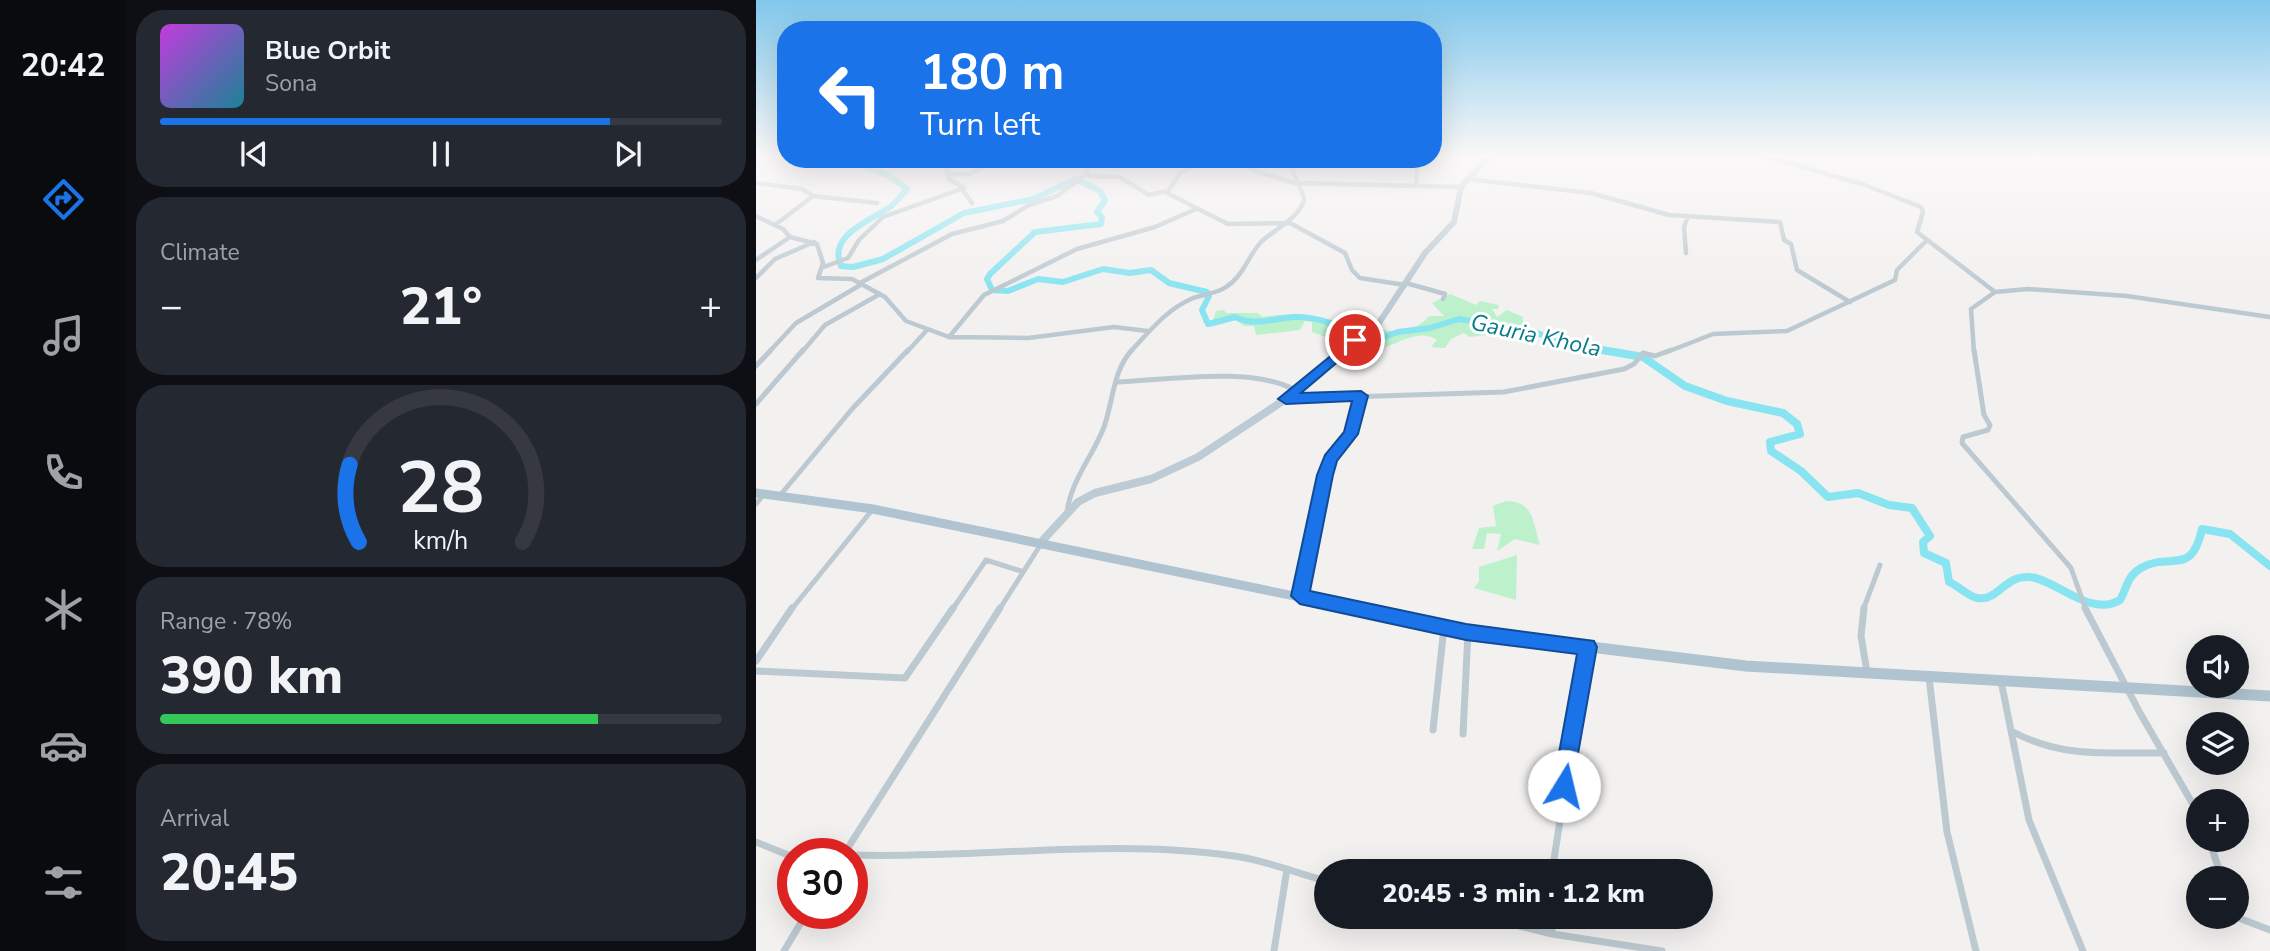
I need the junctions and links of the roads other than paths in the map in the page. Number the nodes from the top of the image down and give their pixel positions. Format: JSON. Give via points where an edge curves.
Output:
{"nodes":[{"id":1,"x":810,"y":199,"type":"edge"},
{"id":2,"x":844,"y":199,"type":"edge"},
{"id":3,"x":926,"y":199,"type":"edge"},
{"id":4,"x":969,"y":199,"type":"edge"},
{"id":5,"x":1044,"y":199,"type":"edge"},
{"id":6,"x":1175,"y":199,"type":"edge"},
{"id":7,"x":1303,"y":199,"type":"edge"},
{"id":8,"x":1459,"y":199,"type":"edge"},
{"id":9,"x":1612,"y":199,"type":"edge"},
{"id":10,"x":1905,"y":199,"type":"edge"},
{"id":11,"x":877,"y":203,"type":"dead end"},
{"id":12,"x":972,"y":203,"type":"dead end"},
{"id":13,"x":1196,"y":209,"type":"junction"},
{"id":14,"x":756,"y":216,"type":"edge"},
{"id":15,"x":1688,"y":216,"type":"junction"},
{"id":16,"x":1284,"y":224,"type":"junction"},
{"id":17,"x":775,"y":225,"type":"junction"},
{"id":18,"x":790,"y":237,"type":"junction"},
{"id":19,"x":1927,"y":240,"type":"junction"},
{"id":20,"x":814,"y":242,"type":"junction"},
{"id":21,"x":1686,"y":253,"type":"dead end"},
{"id":22,"x":756,"y":260,"type":"edge"},
{"id":23,"x":821,"y":268,"type":"junction"},
{"id":24,"x":756,"y":278,"type":"edge"},
{"id":25,"x":861,"y":283,"type":"junction"},
{"id":26,"x":1405,"y":284,"type":"junction"},
{"id":27,"x":1215,"y":292,"type":"joint"},
{"id":28,"x":1995,"y":292,"type":"junction"},
{"id":29,"x":880,"y":294,"type":"junction"},
{"id":30,"x":1203,"y":294,"type":"joint"},
{"id":31,"x":1443,"y":299,"type":"dead end"},
{"id":32,"x":1850,"y":302,"type":"junction"},
{"id":33,"x":2270,"y":317,"type":"edge"},
{"id":34,"x":927,"y":330,"type":"junction"},
{"id":35,"x":1148,"y":331,"type":"junction"},
{"id":36,"x":949,"y":337,"type":"junction"},
{"id":37,"x":756,"y":366,"type":"edge"},
{"id":38,"x":1117,"y":382,"type":"junction"},
{"id":39,"x":1295,"y":390,"type":"junction"},
{"id":40,"x":1361,"y":396,"type":"junction"},
{"id":41,"x":1286,"y":399,"type":"junction"},
{"id":42,"x":756,"y":404,"type":"edge"},
{"id":43,"x":759,"y":493,"type":"edge"},
{"id":44,"x":782,"y":493,"type":"junction"},
{"id":45,"x":756,"y":504,"type":"edge"},
{"id":46,"x":873,"y":509,"type":"junction"},
{"id":47,"x":1067,"y":512,"type":"junction"},
{"id":48,"x":1042,"y":542,"type":"junction"},
{"id":49,"x":1880,"y":565,"type":"dead end"},
{"id":50,"x":1021,"y":571,"type":"junction"},
{"id":51,"x":1300,"y":596,"type":"junction"},
{"id":52,"x":1444,"y":627,"type":"junction"},
{"id":53,"x":1468,"y":632,"type":"junction"},
{"id":54,"x":1587,"y":647,"type":"junction"},
{"id":55,"x":756,"y":661,"type":"edge"},
{"id":56,"x":756,"y":671,"type":"edge"},
{"id":57,"x":1867,"y":672,"type":"junction"},
{"id":58,"x":1929,"y":677,"type":"junction"},
{"id":59,"x":2001,"y":681,"type":"junction"},
{"id":60,"x":2128,"y":690,"type":"junction"},
{"id":61,"x":2270,"y":696,"type":"edge"},
{"id":62,"x":1433,"y":730,"type":"dead end"},
{"id":63,"x":2013,"y":732,"type":"junction"},
{"id":64,"x":1464,"y":734,"type":"dead end"},
{"id":65,"x":2164,"y":753,"type":"junction"},
{"id":66,"x":2186,"y":792,"type":"edge"},
{"id":67,"x":854,"y":838,"type":"edge"},
{"id":68,"x":756,"y":842,"type":"edge"},
{"id":69,"x":777,"y":851,"type":"edge"},
{"id":70,"x":868,"y":856,"type":"edge"},
{"id":71,"x":1553,"y":859,"type":"edge"},
{"id":72,"x":1287,"y":869,"type":"junction"},
{"id":73,"x":1314,"y":877,"type":"edge"},
{"id":74,"x":2249,"y":922,"type":"edge"},
{"id":75,"x":797,"y":929,"type":"edge"},
{"id":76,"x":1532,"y":929,"type":"edge"},
{"id":77,"x":1552,"y":929,"type":"edge"},
{"id":78,"x":2270,"y":930,"type":"edge"},
{"id":79,"x":1552,"y":934,"type":"junction"},
{"id":80,"x":784,"y":951,"type":"edge"},
{"id":81,"x":1274,"y":951,"type":"edge"},
{"id":82,"x":1662,"y":951,"type":"edge"},
{"id":83,"x":1976,"y":951,"type":"edge"},
{"id":84,"x":2083,"y":951,"type":"edge"}],
"edges":[{"from":1,"to":17,"type":"street"},
{"from":2,"to":11,"type":"street"},
{"from":3,"to":23,"type":"street","via":[[882,218],[859,234],[844,261]]},
{"from":4,"to":12,"type":"street"},
{"from":5,"to":25,"type":"street","via":[[1003,221],[952,234]]},
{"from":6,"to":13,"type":"street"},
{"from":7,"to":16,"type":"street"},
{"from":8,"to":26,"type":"street","via":[[1454,222],[1425,253]]},
{"from":9,"to":15,"type":"street"},
{"from":10,"to":19,"type":"street","via":[[1921,207],[1917,232]]},
{"from":13,"to":16,"type":"street","via":[[1228,224]]},
{"from":13,"to":36,"type":"street","via":[[1155,227],[1077,249],[991,291],[978,299]]},
{"from":14,"to":17,"type":"street"},
{"from":15,"to":21,"type":"street"},
{"from":15,"to":32,"type":"street","via":[[1780,222],[1797,270]]},
{"from":16,"to":26,"type":"street","via":[[1345,253],[1360,278]]},
{"from":16,"to":27,"type":"street","via":[[1256,248],[1238,278]]},
{"from":17,"to":18,"type":"street"},
{"from":18,"to":20,"type":"street"},
{"from":18,"to":22,"type":"street"},
{"from":19,"to":28,"type":"street"},
{"from":19,"to":32,"type":"street","via":[[1897,271],[1895,280]]},
{"from":20,"to":23,"type":"street","via":[[821,248]]},
{"from":20,"to":24,"type":"street","via":[[775,259]]},
{"from":23,"to":25,"type":"street","via":[[818,278]]},
{"from":25,"to":29,"type":"street"},
{"from":25,"to":37,"type":"street","via":[[796,323]]},
{"from":26,"to":31,"type":"street","via":[[1441,290],[1446,294]]},
{"from":26,"to":39,"type":"street","via":[[1380,323]]},
{"from":27,"to":30,"type":"street"},
{"from":28,"to":33,"type":"street","via":[[2028,289],[2127,296]]},
{"from":28,"to":60,"type":"street","via":[[1971,309],[1975,369],[1990,425],[1963,437],[1962,443],[2071,568],[2084,606]]},
{"from":29,"to":34,"type":"street","via":[[897,314]]},
{"from":29,"to":42,"type":"street","via":[[825,326]]},
{"from":30,"to":35,"type":"street","via":[[1172,309]]},
{"from":32,"to":40,"type":"street","via":[[1787,331],[1713,334],[1655,356],[1643,353],[1624,369],[1504,391]]},
{"from":34,"to":36,"type":"street"},
{"from":34,"to":44,"type":"street","via":[[852,409]]},
{"from":35,"to":36,"type":"street","via":[[1114,327],[1028,338]]},
{"from":35,"to":38,"type":"street","via":[[1122,363]]},
{"from":38,"to":39,"type":"street","via":[[1238,379],[1281,383]]},
{"from":38,"to":47,"type":"street","via":[[1104,426],[1069,495]]},
{"from":39,"to":41,"type":"street"},
{"from":40,"to":41,"type":"street"},
{"from":40,"to":51,"type":"street","via":[[1351,434],[1330,459],[1325,475]]},
{"from":41,"to":47,"type":"street","via":[[1187,462],[1151,479],[1095,493]]},
{"from":43,"to":44,"type":"main road"},
{"from":43,"to":45,"type":"street"},
{"from":43,"to":46,"type":"main road"},
{"from":44,"to":48,"type":"main road","via":[[876,506]]},
{"from":46,"to":48,"type":"main road"},
{"from":46,"to":55,"type":"street","via":[[795,604]]},
{"from":47,"to":48,"type":"street"},
{"from":48,"to":50,"type":"street"},
{"from":48,"to":51,"type":"main road"},
{"from":49,"to":57,"type":"street","via":[[1865,603],[1861,647]]},
{"from":50,"to":56,"type":"street","via":[[986,561],[905,678]]},
{"from":50,"to":67,"type":"street"},
{"from":51,"to":52,"type":"main road"},
{"from":52,"to":53,"type":"main road"},
{"from":52,"to":62,"type":"street"},
{"from":53,"to":54,"type":"main road"},
{"from":53,"to":64,"type":"street"},
{"from":54,"to":57,"type":"main road","via":[[1746,666]]},
{"from":54,"to":71,"type":"street"},
{"from":57,"to":58,"type":"main road"},
{"from":58,"to":59,"type":"main road"},
{"from":58,"to":83,"type":"street","via":[[1947,832]]},
{"from":59,"to":60,"type":"main road"},
{"from":59,"to":63,"type":"street"},
{"from":60,"to":61,"type":"main road"},
{"from":60,"to":65,"type":"street"},
{"from":63,"to":65,"type":"street","via":[[2055,751],[2102,756]]},
{"from":63,"to":84,"type":"street","via":[[2029,820]]},
{"from":65,"to":66,"type":"street"},
{"from":68,"to":69,"type":"street"},
{"from":70,"to":72,"type":"street","via":[[1092,847],[1235,856]]},
{"from":72,"to":73,"type":"street"},
{"from":72,"to":81,"type":"street"},
{"from":74,"to":78,"type":"street"},
{"from":75,"to":80,"type":"street"},
{"from":76,"to":79,"type":"street"},
{"from":77,"to":79,"type":"street"},
{"from":79,"to":82,"type":"street"}]}
